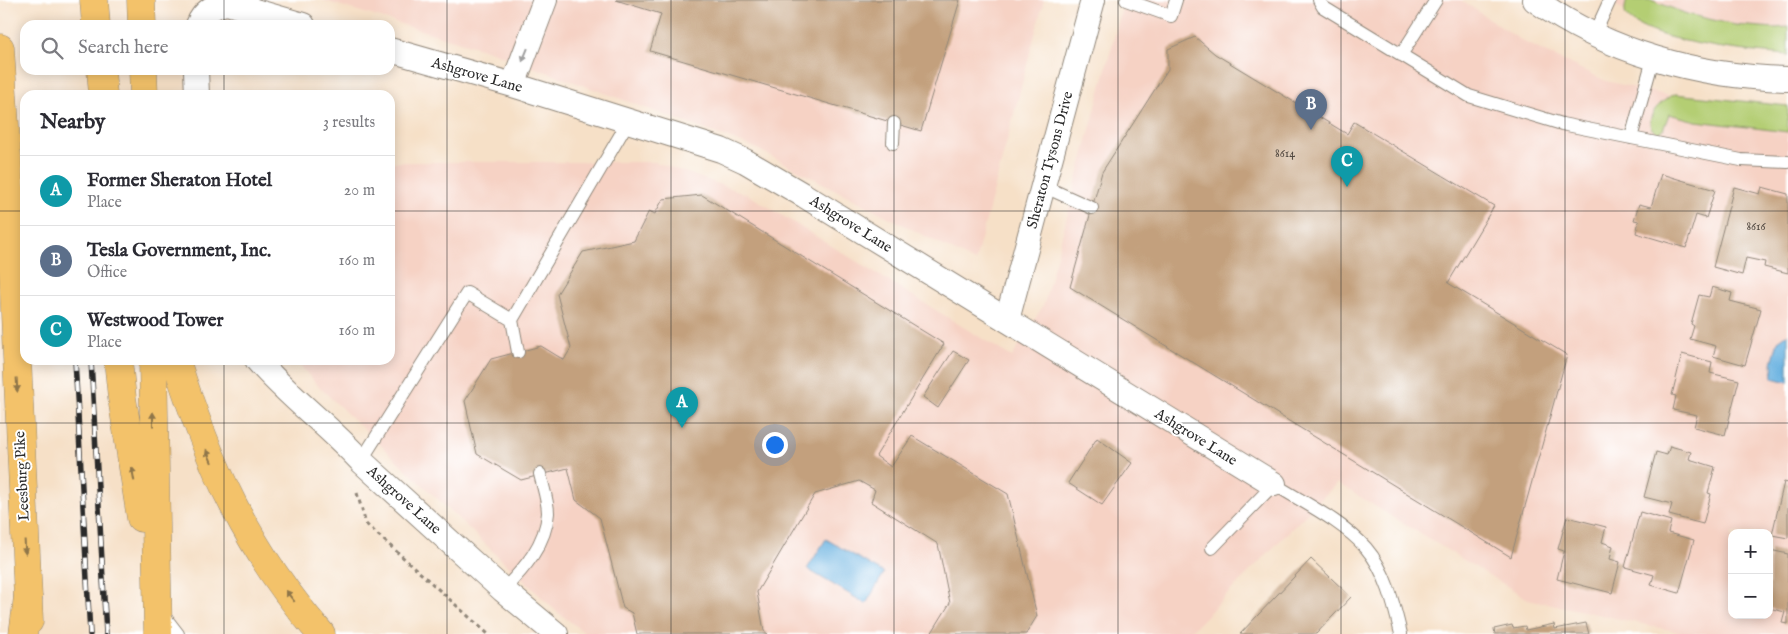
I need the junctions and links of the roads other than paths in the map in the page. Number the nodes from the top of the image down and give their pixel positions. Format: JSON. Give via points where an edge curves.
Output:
{"nodes":[{"id":1,"x":94,"y":0,"type":"edge"},
{"id":2,"x":141,"y":0,"type":"edge"},
{"id":3,"x":1093,"y":0,"type":"edge"},
{"id":4,"x":1126,"y":0,"type":"edge"},
{"id":5,"x":1176,"y":0,"type":"edge"},
{"id":6,"x":1319,"y":0,"type":"edge"},
{"id":7,"x":1436,"y":0,"type":"edge"},
{"id":8,"x":1534,"y":0,"type":"edge"},
{"id":9,"x":1610,"y":0,"type":"edge"},
{"id":10,"x":542,"y":1,"type":"edge"},
{"id":11,"x":96,"y":20,"type":"edge"},
{"id":12,"x":142,"y":20,"type":"edge"},
{"id":13,"x":201,"y":20,"type":"edge"},
{"id":14,"x":286,"y":20,"type":"edge"},
{"id":15,"x":1594,"y":35,"type":"junction"},
{"id":16,"x":0,"y":48,"type":"edge"},
{"id":17,"x":395,"y":51,"type":"edge"},
{"id":18,"x":1401,"y":55,"type":"junction"},
{"id":19,"x":1654,"y":59,"type":"junction"},
{"id":20,"x":101,"y":75,"type":"edge"},
{"id":21,"x":143,"y":75,"type":"edge"},
{"id":22,"x":196,"y":75,"type":"edge"},
{"id":23,"x":1788,"y":79,"type":"edge"},
{"id":24,"x":514,"y":85,"type":"junction"},
{"id":25,"x":102,"y":90,"type":"edge"},
{"id":26,"x":144,"y":90,"type":"edge"},
{"id":27,"x":197,"y":90,"type":"edge"},
{"id":28,"x":628,"y":122,"type":"junction"},
{"id":29,"x":894,"y":123,"type":"dead end"},
{"id":30,"x":1631,"y":138,"type":"junction"},
{"id":31,"x":893,"y":143,"type":"dead end"},
{"id":32,"x":1788,"y":162,"type":"edge"},
{"id":33,"x":1043,"y":186,"type":"junction"},
{"id":34,"x":1092,"y":208,"type":"dead end"},
{"id":35,"x":512,"y":320,"type":"junction"},
{"id":36,"x":1007,"y":320,"type":"junction"},
{"id":37,"x":8,"y":336,"type":"edge"},
{"id":38,"x":518,"y":352,"type":"dead end"},
{"id":39,"x":119,"y":365,"type":"edge"},
{"id":40,"x":153,"y":365,"type":"edge"},
{"id":41,"x":178,"y":365,"type":"edge"},
{"id":42,"x":262,"y":365,"type":"edge"},
{"id":43,"x":361,"y":461,"type":"junction"},
{"id":44,"x":540,"y":474,"type":"dead end"},
{"id":45,"x":1274,"y":484,"type":"junction"},
{"id":46,"x":1212,"y":548,"type":"dead end"},
{"id":47,"x":503,"y":590,"type":"junction"},
{"id":48,"x":28,"y":597,"type":"junction"},
{"id":49,"x":158,"y":621,"type":"edge"},
{"id":50,"x":22,"y":634,"type":"edge"},
{"id":51,"x":30,"y":634,"type":"edge"},
{"id":52,"x":178,"y":634,"type":"edge"},
{"id":53,"x":321,"y":634,"type":"edge"},
{"id":54,"x":556,"y":634,"type":"edge"},
{"id":55,"x":1401,"y":634,"type":"edge"}],
"edges":[{"from":1,"to":11,"type":"highway"},
{"from":2,"to":12,"type":"highway"},
{"from":3,"to":33,"type":"street","name":"Sheraton Tysons Drive"},
{"from":4,"to":5,"type":"lane","via":[[1171,16]]},
{"from":6,"to":18,"type":"lane","via":[[1323,7]]},
{"from":7,"to":18,"type":"lane"},
{"from":8,"to":15,"type":"street"},
{"from":9,"to":15,"type":"lane"},
{"from":10,"to":24,"type":"street","one_way":true},
{"from":13,"to":14,"type":"street","via":[[205,12],[227,3]]},
{"from":15,"to":19,"type":"street"},
{"from":16,"to":37,"type":"highway","name":"Leesburg Pike","via":[[10,204]]},
{"from":17,"to":24,"type":"street","name":"Ashgrove Lane"},
{"from":18,"to":30,"type":"lane","via":[[1469,96],[1562,124]]},
{"from":19,"to":23,"type":"street","via":[[1728,74]]},
{"from":19,"to":30,"type":"lane"},
{"from":20,"to":25,"type":"highway"},
{"from":21,"to":26,"type":"highway"},
{"from":22,"to":27,"type":"street"},
{"from":24,"to":28,"type":"street","name":"Ashgrove Lane"},
{"from":28,"to":35,"type":"lane"},
{"from":28,"to":36,"type":"street","name":"Ashgrove Lane","via":[[721,150],[745,161]]},
{"from":29,"to":31,"type":"lane"},
{"from":30,"to":32,"type":"lane","via":[[1740,160]]},
{"from":33,"to":34,"type":"lane"},
{"from":33,"to":36,"type":"street","name":"Sheraton Tysons Drive"},
{"from":35,"to":38,"type":"lane"},
{"from":35,"to":43,"type":"lane","via":[[467,293]]},
{"from":36,"to":45,"type":"street","name":"Ashgrove Lane"},
{"from":37,"to":48,"type":"highway","name":"Leesburg Pike","one_way":true},
{"from":49,"to":39,"type":"highway","one_way":true},
{"from":49,"to":40,"type":"highway","one_way":true},
{"from":53,"to":41,"type":"highway","one_way":true,"via":[[280,584],[230,502],[196,425]]},
{"from":42,"to":43,"type":"street","name":"Ashgrove Lane","via":[[279,386]]},
{"from":43,"to":47,"type":"street","name":"Ashgrove Lane"},
{"from":44,"to":47,"type":"lane","via":[[548,512],[545,533],[525,568]]},
{"from":45,"to":46,"type":"lane"},
{"from":45,"to":55,"type":"lane","via":[[1328,518],[1366,548],[1383,575]]},
{"from":47,"to":54,"type":"street","name":"Ashgrove Lane"},
{"from":48,"to":50,"type":"highway"},
{"from":48,"to":51,"type":"highway","name":"Leesburg Pike"},
{"from":49,"to":52,"type":"lane"}]}
